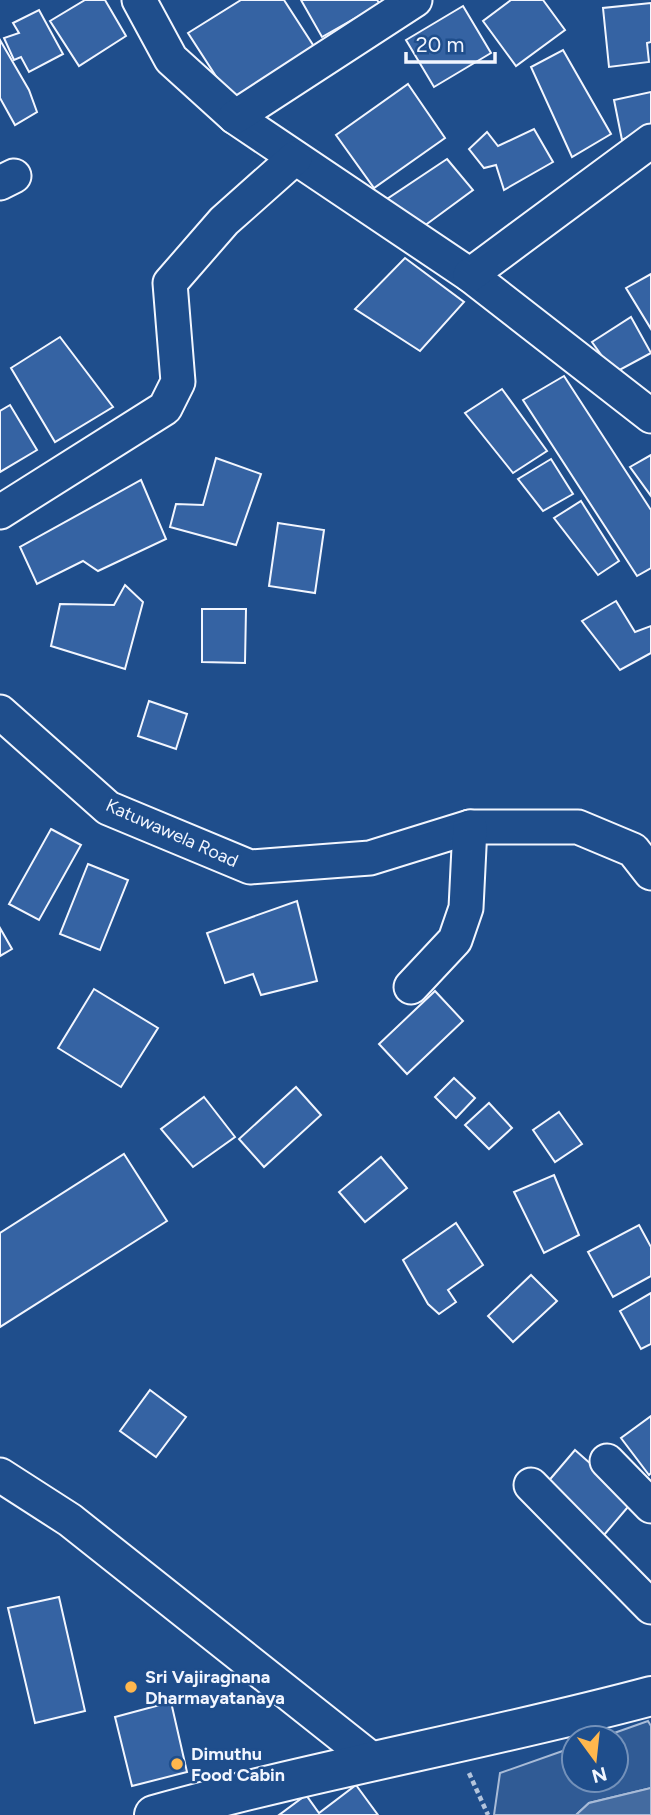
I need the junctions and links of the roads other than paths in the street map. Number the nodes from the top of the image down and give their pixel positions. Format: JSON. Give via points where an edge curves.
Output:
{"nodes":[{"id":1,"x":139,"y":0,"type":"edge"},
{"id":2,"x":415,"y":0,"type":"edge"},
{"id":3,"x":235,"y":117,"type":"junction"},
{"id":4,"x":651,"y":141,"type":"edge"},
{"id":5,"x":295,"y":158,"type":"junction"},
{"id":6,"x":470,"y":275,"type":"junction"},
{"id":7,"x":651,"y":416,"type":"edge"},
{"id":8,"x":0,"y":512,"type":"edge"},
{"id":9,"x":0,"y":712,"type":"edge"},
{"id":10,"x":471,"y":827,"type":"junction"},
{"id":11,"x":651,"y":873,"type":"edge"},
{"id":12,"x":411,"y":987,"type":"dead end"},
{"id":13,"x":607,"y":1461,"type":"dead end"},
{"id":14,"x":0,"y":1475,"type":"edge"},
{"id":15,"x":531,"y":1485,"type":"dead end"},
{"id":16,"x":651,"y":1506,"type":"edge"},
{"id":17,"x":651,"y":1607,"type":"edge"},
{"id":18,"x":651,"y":1696,"type":"edge"},
{"id":19,"x":375,"y":1762,"type":"junction"},
{"id":20,"x":224,"y":1806,"type":"edge"},
{"id":21,"x":154,"y":1815,"type":"edge"}],
"edges":[{"from":1,"to":3,"type":"street","via":[[172,59]]},
{"from":2,"to":3,"type":"street"},
{"from":3,"to":5,"type":"street"},
{"from":4,"to":6,"type":"street"},
{"from":5,"to":6,"type":"street"},
{"from":5,"to":8,"type":"street","via":[[224,221],[170,283],[178,382],[165,408]]},
{"from":6,"to":7,"type":"street"},
{"from":9,"to":10,"type":"street","name":"Katuwawela Road","via":[[108,808],[250,867],[370,859]]},
{"from":10,"to":11,"type":"street","name":"Katuwawela Road","via":[[578,827],[633,850]]},
{"from":10,"to":12,"type":"street","via":[[463,919],[455,940]]},
{"from":13,"to":16,"type":"street"},
{"from":14,"to":19,"type":"street","via":[[70,1520]]},
{"from":15,"to":17,"type":"street"},
{"from":18,"to":19,"type":"main road"},
{"from":19,"to":20,"type":"main road"},
{"from":20,"to":21,"type":"main road"}]}
